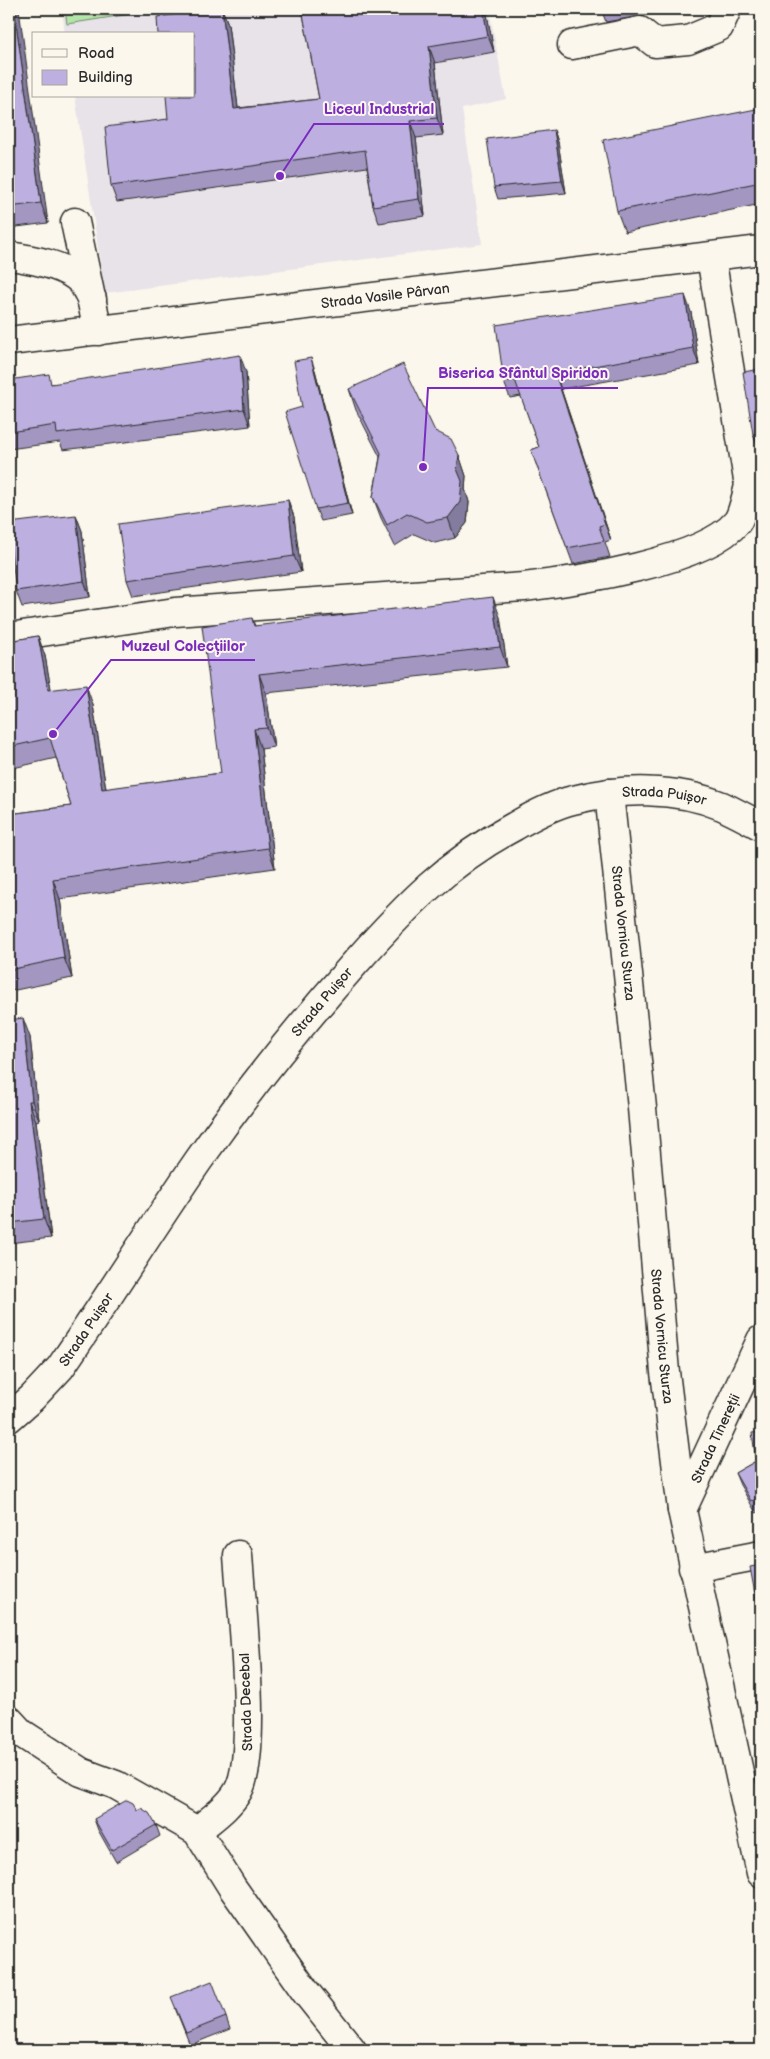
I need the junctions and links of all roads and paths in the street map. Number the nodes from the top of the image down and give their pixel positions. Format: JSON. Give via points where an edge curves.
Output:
{"nodes":[{"id":1,"x":727,"y":9,"type":"edge"},
{"id":2,"x":572,"y":45,"type":"dead end"},
{"id":3,"x":76,"y":222,"type":"dead end"},
{"id":4,"x":761,"y":250,"type":"edge"},
{"id":5,"x":9,"y":256,"type":"edge"},
{"id":6,"x":711,"y":257,"type":"junction"},
{"id":7,"x":92,"y":301,"type":"junction"},
{"id":8,"x":98,"y":331,"type":"junction"},
{"id":9,"x":9,"y":342,"type":"edge"},
{"id":10,"x":9,"y":637,"type":"edge"},
{"id":11,"x":609,"y":793,"type":"junction"},
{"id":12,"x":761,"y":826,"type":"edge"},
{"id":13,"x":761,"y":1340,"type":"edge"},
{"id":14,"x":9,"y":1418,"type":"edge"},
{"id":15,"x":682,"y":1510,"type":"junction"},
{"id":16,"x":238,"y":1555,"type":"dead end"},
{"id":17,"x":761,"y":1555,"type":"edge"},
{"id":18,"x":693,"y":1568,"type":"junction"},
{"id":19,"x":9,"y":1720,"type":"edge"},
{"id":20,"x":197,"y":1831,"type":"junction"},
{"id":21,"x":761,"y":1873,"type":"edge"},
{"id":22,"x":352,"y":2050,"type":"edge"}],
"edges":[{"from":1,"to":2,"type":"street","via":[[719,27],[688,40],[654,43],[640,31]]},
{"from":3,"to":7,"type":"street"},
{"from":4,"to":6,"type":"street","name":"Strada Vasile Pârvan"},
{"from":5,"to":7,"type":"street","via":[[67,272],[82,282]]},
{"from":6,"to":8,"type":"street","name":"Strada Vasile Pârvan"},
{"from":6,"to":10,"type":"street","via":[[749,486],[737,521],[706,545],[640,566],[580,580],[524,587],[175,612]]},
{"from":7,"to":8,"type":"street"},
{"from":8,"to":9,"type":"street","name":"Strada Vasile Pârvan"},
{"from":11,"to":12,"type":"street","name":"Strada Puișor","via":[[654,791],[686,795],[721,806]]},
{"from":11,"to":14,"type":"street","name":"Strada Puișor","via":[[571,800],[528,818],[480,844],[397,916],[282,1048],[199,1160],[60,1368]]},
{"from":11,"to":15,"type":"street","name":"Strada Vornicu Sturza","via":[[642,1108],[665,1372]]},
{"from":13,"to":15,"type":"street","name":"Strada Tinereții"},
{"from":15,"to":18,"type":"street","name":"Strada Vornicu Sturza"},
{"from":16,"to":20,"type":"street","name":"Strada Decebal","via":[[247,1686],[247,1759],[239,1790]]},
{"from":17,"to":18,"type":"street"},
{"from":18,"to":21,"type":"street","name":"Strada Vornicu Sturza"},
{"from":19,"to":20,"type":"street","via":[[20,1733],[81,1772],[116,1786]]},
{"from":20,"to":22,"type":"street","via":[[305,1991]]}]}
